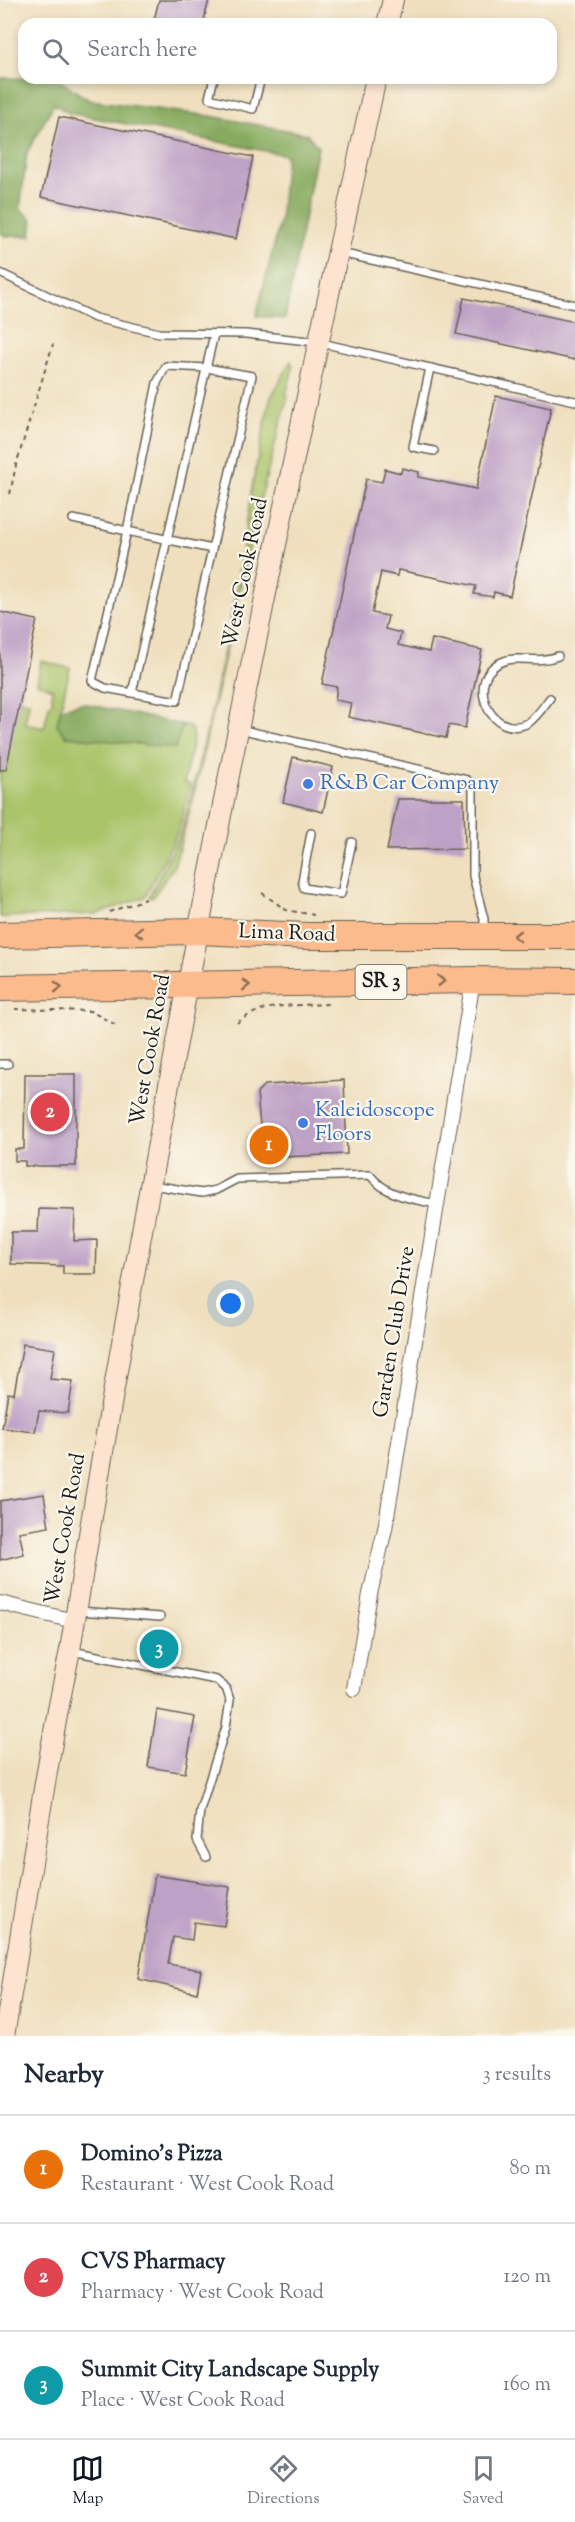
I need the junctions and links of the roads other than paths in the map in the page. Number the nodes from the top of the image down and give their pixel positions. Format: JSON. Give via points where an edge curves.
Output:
{"nodes":[{"id":1,"x":393,"y":0,"type":"edge"},
{"id":2,"x":388,"y":18,"type":"edge"},
{"id":3,"x":212,"y":84,"type":"edge"},
{"id":4,"x":259,"y":84,"type":"edge"},
{"id":5,"x":375,"y":84,"type":"edge"},
{"id":6,"x":337,"y":252,"type":"junction"},
{"id":7,"x":0,"y":273,"type":"edge"},
{"id":8,"x":575,"y":305,"type":"edge"},
{"id":9,"x":214,"y":334,"type":"junction"},
{"id":10,"x":317,"y":342,"type":"junction"},
{"id":11,"x":207,"y":368,"type":"junction"},
{"id":12,"x":430,"y":368,"type":"junction"},
{"id":13,"x":575,"y":401,"type":"edge"},
{"id":14,"x":434,"y":452,"type":"dead end"},
{"id":15,"x":73,"y":519,"type":"dead end"},
{"id":16,"x":127,"y":531,"type":"junction"},
{"id":17,"x":169,"y":540,"type":"junction"},
{"id":18,"x":212,"y":549,"type":"junction"},
{"id":19,"x":558,"y":656,"type":"dead end"},
{"id":20,"x":132,"y":693,"type":"junction"},
{"id":21,"x":549,"y":698,"type":"dead end"},
{"id":22,"x":238,"y":729,"type":"junction"},
{"id":23,"x":312,"y":833,"type":"dead end"},
{"id":24,"x":352,"y":842,"type":"dead end"},
{"id":25,"x":198,"y":931,"type":"junction"},
{"id":26,"x":0,"y":935,"type":"edge"},
{"id":27,"x":484,"y":936,"type":"junction"},
{"id":28,"x":575,"y":936,"type":"edge"},
{"id":29,"x":473,"y":980,"type":"junction"},
{"id":30,"x":575,"y":981,"type":"edge"},
{"id":31,"x":188,"y":986,"type":"junction"},
{"id":32,"x":5,"y":998,"type":"edge"},
{"id":33,"x":150,"y":1185,"type":"junction"},
{"id":34,"x":437,"y":1203,"type":"junction"},
{"id":35,"x":0,"y":1603,"type":"edge"},
{"id":36,"x":75,"y":1616,"type":"junction"},
{"id":37,"x":160,"y":1617,"type":"dead end"},
{"id":38,"x":70,"y":1650,"type":"junction"},
{"id":39,"x":354,"y":1689,"type":"dead end"},
{"id":40,"x":206,"y":1857,"type":"dead end"},
{"id":41,"x":4,"y":2036,"type":"edge"}],
"edges":[{"from":1,"to":2,"type":"main road"},
{"from":3,"to":4,"type":"lane","via":[[209,98],[253,109]]},
{"from":5,"to":6,"type":"main road","name":"West Cook Road"},
{"from":6,"to":8,"type":"lane"},
{"from":6,"to":10,"type":"main road","name":"West Cook Road"},
{"from":7,"to":9,"type":"lane","via":[[95,318],[159,333]]},
{"from":9,"to":10,"type":"lane"},
{"from":9,"to":11,"type":"lane"},
{"from":10,"to":12,"type":"lane"},
{"from":10,"to":22,"type":"main road","name":"West Cook Road"},
{"from":11,"to":16,"type":"lane","via":[[166,366],[157,383]]},
{"from":11,"to":17,"type":"lane"},
{"from":11,"to":18,"type":"lane","via":[[252,376]]},
{"from":12,"to":13,"type":"lane"},
{"from":12,"to":14,"type":"lane","via":[[413,447]]},
{"from":15,"to":16,"type":"lane"},
{"from":16,"to":17,"type":"lane"},
{"from":16,"to":20,"type":"lane","via":[[92,681]]},
{"from":17,"to":18,"type":"lane"},
{"from":17,"to":20,"type":"lane"},
{"from":18,"to":20,"type":"lane","via":[[177,701]]},
{"from":19,"to":21,"type":"lane","via":[[544,661],[507,660],[486,676],[482,691],[492,715],[503,723],[516,725],[529,722]]},
{"from":22,"to":25,"type":"main road","name":"West Cook Road"},
{"from":22,"to":27,"type":"lane","via":[[467,780],[473,785],[473,876],[484,919]]},
{"from":23,"to":24,"type":"lane","via":[[304,888],[341,894]]},
{"from":25,"to":26,"type":"highway","name":"Lima Road","number":"SR 3","one_way":true},
{"from":25,"to":27,"type":"highway","name":"Lima Road","number":"SR 3","via":[[308,936]]},
{"from":25,"to":31,"type":"main road","name":"West Cook Road"},
{"from":28,"to":27,"type":"highway","name":"Lima Road","number":"SR 3","one_way":true},
{"from":29,"to":30,"type":"highway","number":"SR 3"},
{"from":31,"to":29,"type":"highway","number":"SR 3","one_way":true},
{"from":29,"to":34,"type":"street","name":"Garden Club Drive"},
{"from":32,"to":31,"type":"highway","number":"SR 3","one_way":true},
{"from":31,"to":33,"type":"main road","name":"West Cook Road"},
{"from":33,"to":34,"type":"lane","via":[[202,1193],[237,1179],[370,1175],[377,1185],[402,1198]]},
{"from":33,"to":36,"type":"main road","name":"West Cook Road"},
{"from":34,"to":39,"type":"street","name":"Garden Club Drive","via":[[385,1529]]},
{"from":35,"to":36,"type":"street"},
{"from":36,"to":37,"type":"lane"},
{"from":36,"to":38,"type":"main road","name":"West Cook Road"},
{"from":38,"to":40,"type":"lane","via":[[216,1680],[226,1688],[230,1700],[226,1727],[200,1810],[197,1840]]},
{"from":38,"to":41,"type":"main road","name":"West Cook Road","via":[[52,1733]]}]}
